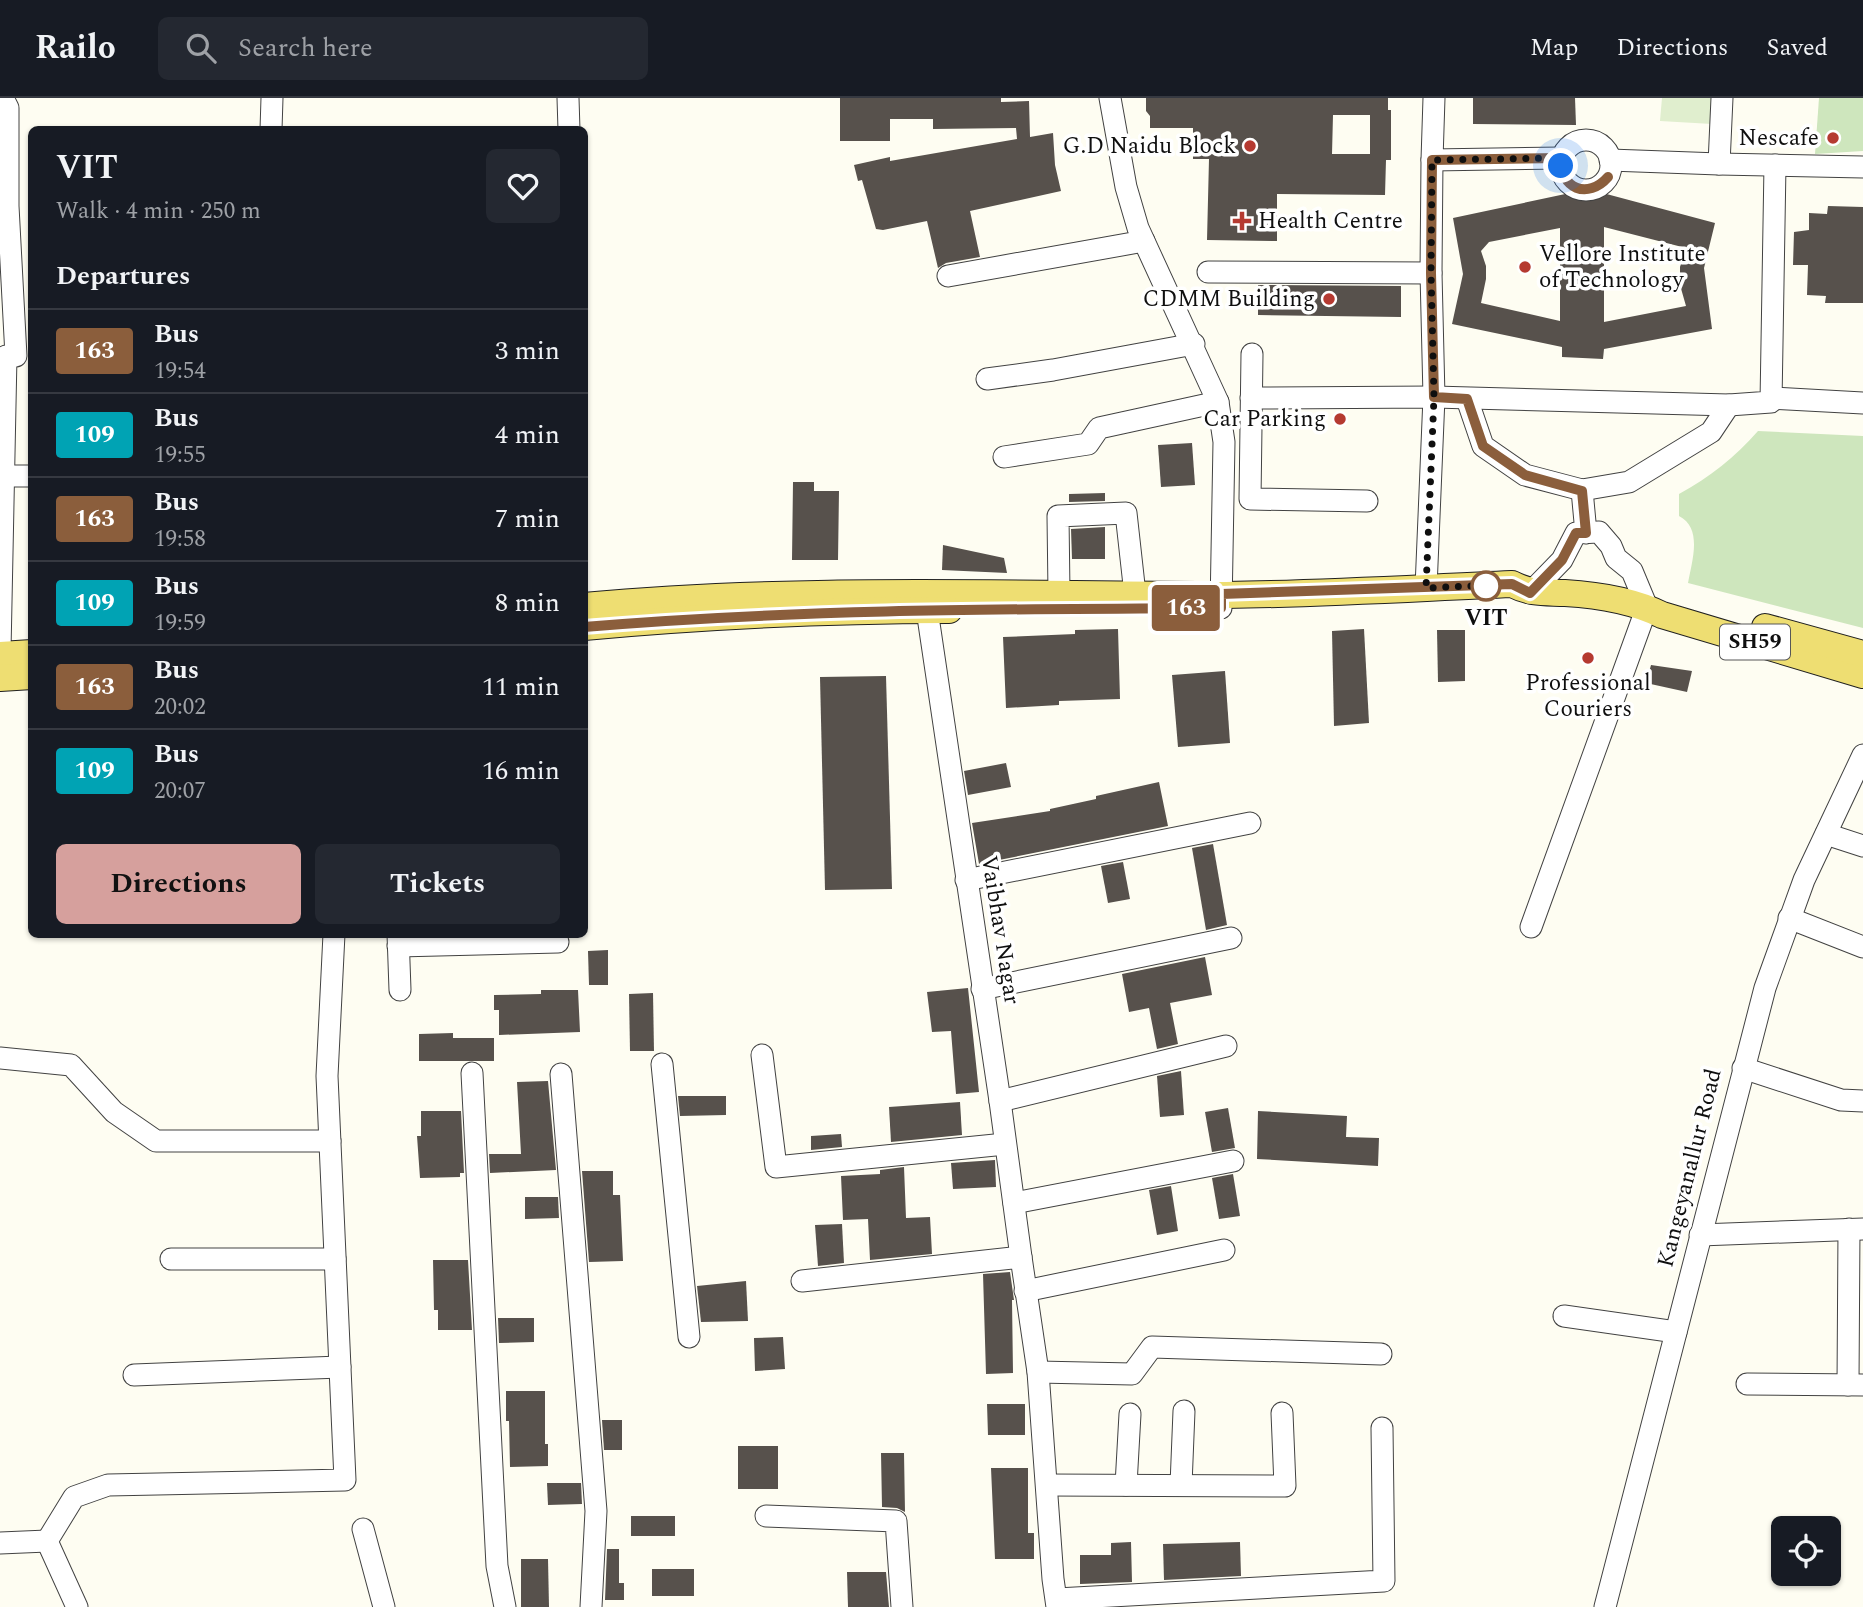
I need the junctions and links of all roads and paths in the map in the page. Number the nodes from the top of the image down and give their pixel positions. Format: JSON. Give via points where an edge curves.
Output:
{"nodes":[{"id":1,"x":4,"y":98,"type":"edge"},
{"id":2,"x":272,"y":98,"type":"edge"},
{"id":3,"x":568,"y":98,"type":"edge"},
{"id":4,"x":1110,"y":98,"type":"edge"},
{"id":5,"x":1434,"y":98,"type":"edge"},
{"id":6,"x":1722,"y":98,"type":"edge"},
{"id":7,"x":271,"y":126,"type":"edge"},
{"id":8,"x":569,"y":126,"type":"edge"},
{"id":9,"x":1562,"y":158,"type":"junction"},
{"id":10,"x":1432,"y":160,"type":"junction"},
{"id":11,"x":1610,"y":160,"type":"junction"},
{"id":12,"x":1719,"y":164,"type":"junction"},
{"id":13,"x":1775,"y":165,"type":"junction"},
{"id":14,"x":1863,"y":167,"type":"edge"},
{"id":15,"x":1144,"y":241,"type":"junction"},
{"id":16,"x":1208,"y":272,"type":"dead end"},
{"id":17,"x":1431,"y":273,"type":"junction"},
{"id":18,"x":948,"y":276,"type":"dead end"},
{"id":19,"x":1194,"y":344,"type":"junction"},
{"id":20,"x":1252,"y":354,"type":"dead end"},
{"id":21,"x":13,"y":356,"type":"edge"},
{"id":22,"x":987,"y":379,"type":"dead end"},
{"id":23,"x":1434,"y":397,"type":"junction"},
{"id":24,"x":1251,"y":398,"type":"junction"},
{"id":25,"x":1771,"y":398,"type":"junction"},
{"id":26,"x":1467,"y":399,"type":"junction"},
{"id":27,"x":1218,"y":402,"type":"junction"},
{"id":28,"x":1863,"y":403,"type":"edge"},
{"id":29,"x":1729,"y":405,"type":"junction"},
{"id":30,"x":1004,"y":457,"type":"dead end"},
{"id":31,"x":1,"y":476,"type":"edge"},
{"id":32,"x":28,"y":476,"type":"edge"},
{"id":33,"x":1582,"y":491,"type":"junction"},
{"id":34,"x":1367,"y":500,"type":"dead end"},
{"id":35,"x":1586,"y":533,"type":"junction"},
{"id":36,"x":1426,"y":588,"type":"junction"},
{"id":37,"x":1059,"y":593,"type":"junction"},
{"id":38,"x":1530,"y":593,"type":"junction"},
{"id":39,"x":1135,"y":594,"type":"junction"},
{"id":40,"x":1221,"y":601,"type":"junction"},
{"id":41,"x":588,"y":606,"type":"edge"},
{"id":42,"x":1647,"y":607,"type":"junction"},
{"id":43,"x":927,"y":610,"type":"junction"},
{"id":44,"x":588,"y":627,"type":"edge"},
{"id":45,"x":0,"y":653,"type":"edge"},
{"id":46,"x":28,"y":653,"type":"edge"},
{"id":47,"x":1863,"y":654,"type":"edge"},
{"id":48,"x":1863,"y":675,"type":"edge"},
{"id":49,"x":28,"y":676,"type":"edge"},
{"id":50,"x":0,"y":678,"type":"edge"},
{"id":51,"x":1863,"y":755,"type":"edge"},
{"id":52,"x":1251,"y":823,"type":"dead end"},
{"id":53,"x":1826,"y":834,"type":"junction"},
{"id":54,"x":1863,"y":846,"type":"edge"},
{"id":55,"x":966,"y":880,"type":"junction"},
{"id":56,"x":1789,"y":918,"type":"junction"},
{"id":57,"x":1531,"y":927,"type":"dead end"},
{"id":58,"x":334,"y":938,"type":"edge"},
{"id":59,"x":1231,"y":938,"type":"dead end"},
{"id":60,"x":398,"y":940,"type":"edge"},
{"id":61,"x":558,"y":942,"type":"dead end"},
{"id":62,"x":1863,"y":947,"type":"edge"},
{"id":63,"x":982,"y":989,"type":"junction"},
{"id":64,"x":400,"y":990,"type":"dead end"},
{"id":65,"x":1226,"y":1046,"type":"dead end"},
{"id":66,"x":762,"y":1055,"type":"dead end"},
{"id":67,"x":0,"y":1058,"type":"edge"},
{"id":68,"x":662,"y":1064,"type":"dead end"},
{"id":69,"x":1743,"y":1068,"type":"junction"},
{"id":70,"x":472,"y":1073,"type":"dead end"},
{"id":71,"x":561,"y":1074,"type":"dead end"},
{"id":72,"x":1000,"y":1101,"type":"junction"},
{"id":73,"x":1863,"y":1101,"type":"edge"},
{"id":74,"x":330,"y":1141,"type":"junction"},
{"id":75,"x":1005,"y":1144,"type":"junction"},
{"id":76,"x":1233,"y":1161,"type":"dead end"},
{"id":77,"x":1014,"y":1203,"type":"junction"},
{"id":78,"x":1856,"y":1229,"type":"edge"},
{"id":79,"x":1700,"y":1235,"type":"junction"},
{"id":80,"x":1223,"y":1250,"type":"dead end"},
{"id":81,"x":1021,"y":1257,"type":"junction"},
{"id":82,"x":171,"y":1259,"type":"dead end"},
{"id":83,"x":335,"y":1259,"type":"junction"},
{"id":84,"x":802,"y":1281,"type":"dead end"},
{"id":85,"x":1025,"y":1292,"type":"junction"},
{"id":86,"x":1564,"y":1316,"type":"dead end"},
{"id":87,"x":1676,"y":1332,"type":"junction"},
{"id":88,"x":689,"y":1337,"type":"dead end"},
{"id":89,"x":1381,"y":1354,"type":"dead end"},
{"id":90,"x":340,"y":1367,"type":"junction"},
{"id":91,"x":1038,"y":1372,"type":"junction"},
{"id":92,"x":134,"y":1375,"type":"dead end"},
{"id":93,"x":1747,"y":1384,"type":"dead end"},
{"id":94,"x":1856,"y":1385,"type":"edge"},
{"id":95,"x":1184,"y":1411,"type":"dead end"},
{"id":96,"x":1282,"y":1413,"type":"dead end"},
{"id":97,"x":1130,"y":1414,"type":"dead end"},
{"id":98,"x":1382,"y":1428,"type":"dead end"},
{"id":99,"x":1047,"y":1485,"type":"junction"},
{"id":100,"x":1126,"y":1485,"type":"junction"},
{"id":101,"x":1181,"y":1485,"type":"junction"},
{"id":102,"x":766,"y":1516,"type":"dead end"},
{"id":103,"x":363,"y":1529,"type":"dead end"},
{"id":104,"x":47,"y":1541,"type":"junction"},
{"id":105,"x":0,"y":1543,"type":"edge"},
{"id":106,"x":1057,"y":1603,"type":"edge"},
{"id":107,"x":77,"y":1607,"type":"edge"},
{"id":108,"x":384,"y":1607,"type":"edge"},
{"id":109,"x":505,"y":1607,"type":"edge"},
{"id":110,"x":591,"y":1607,"type":"edge"},
{"id":111,"x":902,"y":1607,"type":"edge"},
{"id":112,"x":1605,"y":1607,"type":"edge"}],
"edges":[{"from":1,"to":21,"type":"street","via":[[8,108]]},
{"from":2,"to":7,"type":"street"},
{"from":3,"to":8,"type":"street"},
{"from":4,"to":15,"type":"street","via":[[1126,187]]},
{"from":5,"to":10,"type":"street"},
{"from":6,"to":12,"type":"street"},
{"from":9,"to":10,"type":"street"},
{"from":9,"to":11,"type":"street","via":[[1569,147],[1586,140],[1601,145]]},
{"from":9,"to":11,"type":"street","via":[[1567,181],[1588,189],[1608,177]]},
{"from":10,"to":17,"type":"street"},
{"from":11,"to":12,"type":"street"},
{"from":12,"to":13,"type":"street"},
{"from":13,"to":14,"type":"street"},
{"from":13,"to":25,"type":"street"},
{"from":15,"to":18,"type":"street"},
{"from":15,"to":19,"type":"street"},
{"from":16,"to":17,"type":"street"},
{"from":17,"to":23,"type":"street"},
{"from":19,"to":22,"type":"street"},
{"from":19,"to":27,"type":"street"},
{"from":20,"to":24,"type":"street"},
{"from":21,"to":31,"type":"street"},
{"from":23,"to":24,"type":"street"},
{"from":23,"to":26,"type":"street"},
{"from":23,"to":36,"type":"street"},
{"from":24,"to":34,"type":"street","via":[[1250,499]]},
{"from":25,"to":28,"type":"street"},
{"from":25,"to":29,"type":"street","via":[[1771,402]]},
{"from":26,"to":29,"type":"street"},
{"from":26,"to":33,"type":"street","via":[[1483,446],[1525,475]]},
{"from":27,"to":30,"type":"street","via":[[1099,428],[1088,444]]},
{"from":27,"to":40,"type":"street","via":[[1224,442]]},
{"from":29,"to":33,"type":"street","via":[[1711,432],[1629,482]]},
{"from":31,"to":32,"type":"street"},
{"from":31,"to":45,"type":"street"},
{"from":33,"to":35,"type":"street"},
{"from":35,"to":38,"type":"street","via":[[1576,533],[1562,560]]},
{"from":35,"to":42,"type":"street","via":[[1599,532],[1616,558],[1632,571]]},
{"from":36,"to":38,"type":"main road","via":[[1512,584]]},
{"from":36,"to":40,"type":"main road"},
{"from":37,"to":39,"type":"main road"},
{"from":37,"to":39,"type":"street","via":[[1058,516],[1126,513]]},
{"from":37,"to":41,"type":"main road","via":[[673,597]]},
{"from":38,"to":40,"type":"main road","number":"SH59","via":[[1512,601],[1311,609]]},
{"from":38,"to":42,"type":"main road","number":"SH59","via":[[1592,596]]},
{"from":39,"to":40,"type":"main road"},
{"from":40,"to":43,"type":"main road","number":"SH59"},
{"from":42,"to":47,"type":"main road","via":[[1664,599]]},
{"from":42,"to":48,"type":"main road","number":"SH59"},
{"from":42,"to":57,"type":"street"},
{"from":43,"to":44,"type":"main road","number":"SH59","via":[[763,614]]},
{"from":43,"to":55,"type":"street","name":"Vaibhav Nagar"},
{"from":45,"to":46,"type":"main road"},
{"from":49,"to":50,"type":"main road"},
{"from":51,"to":53,"type":"street","name":"Kangeyanallur Road"},
{"from":52,"to":55,"type":"street"},
{"from":53,"to":54,"type":"street"},
{"from":53,"to":56,"type":"street","name":"Kangeyanallur Road"},
{"from":55,"to":63,"type":"street","name":"Vaibhav Nagar"},
{"from":56,"to":62,"type":"street"},
{"from":56,"to":69,"type":"street","name":"Kangeyanallur Road"},
{"from":58,"to":74,"type":"street","via":[[327,1076]]},
{"from":59,"to":63,"type":"street"},
{"from":60,"to":61,"type":"street"},
{"from":60,"to":64,"type":"street"},
{"from":63,"to":72,"type":"street","name":"Vaibhav Nagar"},
{"from":65,"to":72,"type":"street"},
{"from":66,"to":75,"type":"street","via":[[776,1167]]},
{"from":67,"to":74,"type":"street","via":[[71,1065],[114,1112],[156,1141]]},
{"from":68,"to":88,"type":"street"},
{"from":69,"to":73,"type":"street","via":[[1841,1100]]},
{"from":69,"to":79,"type":"street","name":"Kangeyanallur Road"},
{"from":70,"to":109,"type":"street","via":[[497,1566]]},
{"from":71,"to":110,"type":"street","via":[[596,1511]]},
{"from":72,"to":75,"type":"street","name":"Vaibhav Nagar"},
{"from":74,"to":83,"type":"street"},
{"from":75,"to":77,"type":"street","name":"Vaibhav Nagar"},
{"from":76,"to":77,"type":"street"},
{"from":77,"to":81,"type":"street","name":"Vaibhav Nagar"},
{"from":78,"to":79,"type":"street"},
{"from":78,"to":94,"type":"street"},
{"from":79,"to":87,"type":"street","name":"Kangeyanallur Road"},
{"from":80,"to":85,"type":"street"},
{"from":81,"to":84,"type":"street"},
{"from":81,"to":85,"type":"street","name":"Vaibhav Nagar"},
{"from":82,"to":83,"type":"street"},
{"from":83,"to":90,"type":"street"},
{"from":85,"to":91,"type":"street","name":"Vaibhav Nagar"},
{"from":86,"to":87,"type":"street"},
{"from":87,"to":112,"type":"street","name":"Kangeyanallur Road"},
{"from":89,"to":91,"type":"street","via":[[1152,1347],[1132,1374]]},
{"from":90,"to":92,"type":"street"},
{"from":90,"to":104,"type":"street","via":[[345,1480],[108,1485],[74,1496]]},
{"from":91,"to":99,"type":"street","name":"Vaibhav Nagar"},
{"from":93,"to":94,"type":"street"},
{"from":95,"to":101,"type":"street"},
{"from":96,"to":101,"type":"street","via":[[1284,1486]]},
{"from":97,"to":100,"type":"street"},
{"from":98,"to":106,"type":"street","via":[[1384,1581]]},
{"from":99,"to":100,"type":"street"},
{"from":99,"to":106,"type":"street","name":"Vaibhav Nagar"},
{"from":100,"to":101,"type":"street"},
{"from":102,"to":111,"type":"street","via":[[896,1521]]},
{"from":103,"to":108,"type":"street"},
{"from":104,"to":105,"type":"street"},
{"from":104,"to":107,"type":"street"}]}
